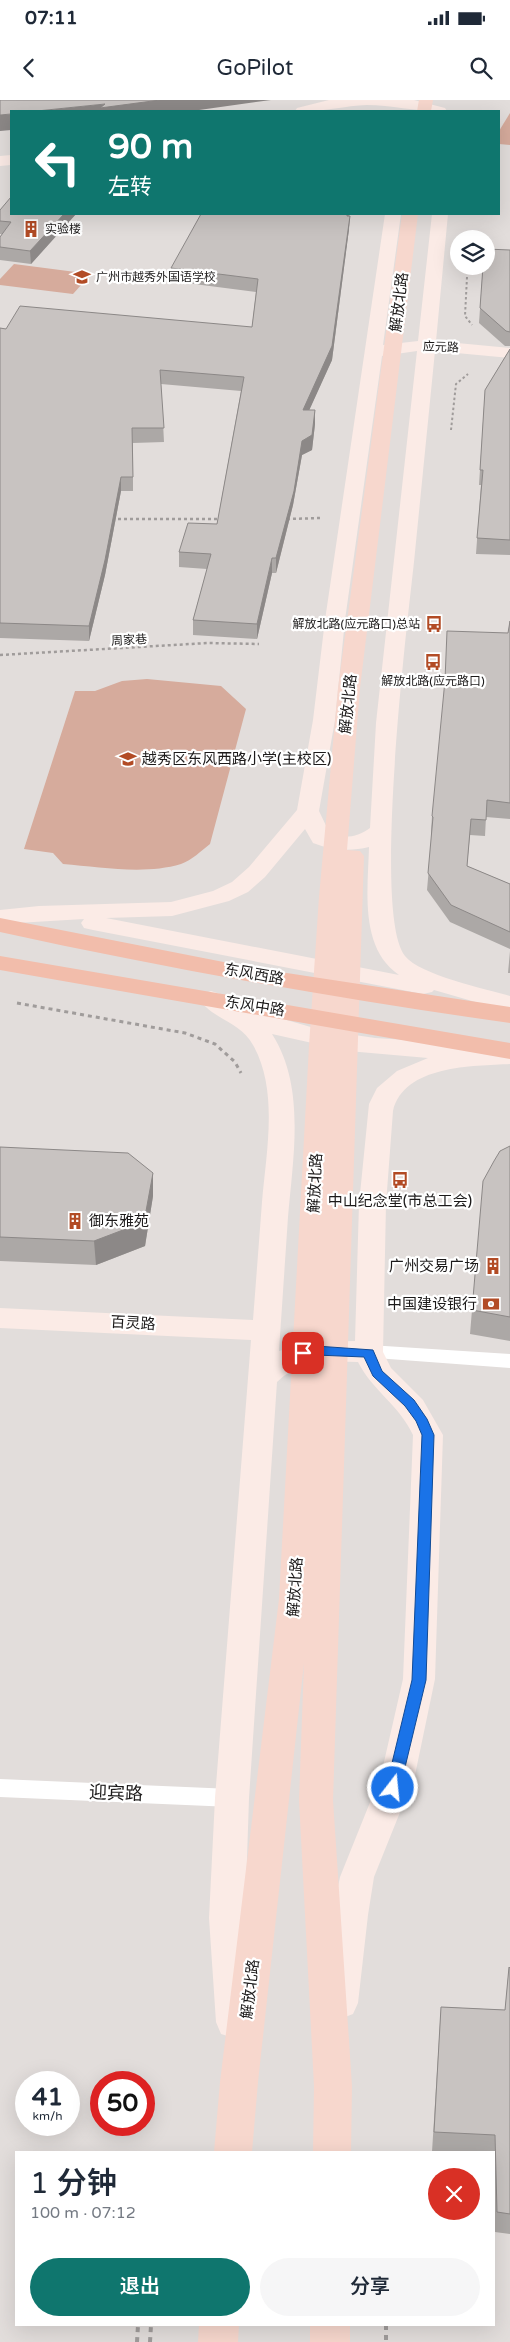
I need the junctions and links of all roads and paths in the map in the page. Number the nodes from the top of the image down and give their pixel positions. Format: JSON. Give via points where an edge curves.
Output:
{"nodes":[{"id":1,"x":401,"y":103,"type":"edge"},
{"id":2,"x":346,"y":105,"type":"edge"},
{"id":3,"x":309,"y":110,"type":"edge"},
{"id":4,"x":436,"y":110,"type":"edge"},
{"id":5,"x":393,"y":215,"type":"edge"},
{"id":6,"x":410,"y":215,"type":"edge"},
{"id":7,"x":423,"y":215,"type":"edge"},
{"id":8,"x":440,"y":215,"type":"edge"},
{"id":9,"x":467,"y":277,"type":"dead end"},
{"id":10,"x":465,"y":316,"type":"dead end"},
{"id":11,"x":425,"y":350,"type":"junction"},
{"id":12,"x":373,"y":352,"type":"junction"},
{"id":13,"x":510,"y":353,"type":"edge"},
{"id":14,"x":510,"y":361,"type":"edge"},
{"id":15,"x":456,"y":384,"type":"dead end"},
{"id":16,"x":451,"y":430,"type":"dead end"},
{"id":17,"x":110,"y":518,"type":"edge"},
{"id":18,"x":229,"y":518,"type":"edge"},
{"id":19,"x":279,"y":518,"type":"edge"},
{"id":20,"x":349,"y":518,"type":"junction"},
{"id":21,"x":259,"y":644,"type":"dead end"},
{"id":22,"x":0,"y":655,"type":"edge"},
{"id":23,"x":308,"y":811,"type":"junction"},
{"id":24,"x":381,"y":830,"type":"junction"},
{"id":25,"x":0,"y":908,"type":"edge"},
{"id":26,"x":39,"y":913,"type":"junction"},
{"id":27,"x":0,"y":917,"type":"edge"},
{"id":28,"x":0,"y":925,"type":"edge"},
{"id":29,"x":0,"y":964,"type":"edge"},
{"id":30,"x":211,"y":999,"type":"junction"},
{"id":31,"x":17,"y":1003,"type":"dead end"},
{"id":32,"x":510,"y":1006,"type":"edge"},
{"id":33,"x":510,"y":1015,"type":"edge"},
{"id":34,"x":510,"y":1053,"type":"edge"},
{"id":35,"x":241,"y":1073,"type":"dead end"},
{"id":36,"x":0,"y":1318,"type":"edge"},
{"id":37,"x":266,"y":1331,"type":"junction"},
{"id":38,"x":369,"y":1352,"type":"junction"},
{"id":39,"x":510,"y":1361,"type":"edge"},
{"id":40,"x":262,"y":1378,"type":"junction"},
{"id":41,"x":309,"y":1600,"type":"junction"},
{"id":42,"x":0,"y":1788,"type":"edge"},
{"id":43,"x":232,"y":1798,"type":"junction"},
{"id":44,"x":239,"y":2082,"type":"junction"},
{"id":45,"x":333,"y":2086,"type":"junction"},
{"id":46,"x":233,"y":2151,"type":"edge"},
{"id":47,"x":332,"y":2151,"type":"edge"},
{"id":48,"x":138,"y":2326,"type":"edge"},
{"id":49,"x":151,"y":2326,"type":"edge"},
{"id":50,"x":219,"y":2326,"type":"edge"},
{"id":51,"x":330,"y":2326,"type":"edge"},
{"id":52,"x":386,"y":2326,"type":"edge"},
{"id":53,"x":137,"y":2342,"type":"edge"},
{"id":54,"x":150,"y":2342,"type":"edge"},
{"id":55,"x":218,"y":2342,"type":"edge"},
{"id":56,"x":330,"y":2342,"type":"edge"},
{"id":57,"x":386,"y":2342,"type":"edge"}],
"edges":[{"from":1,"to":2,"type":"main road"},
{"from":1,"to":4,"type":"main road"},
{"from":2,"to":3,"type":"main road"},
{"from":5,"to":12,"type":"main road","name":"解放北路"},
{"from":6,"to":41,"type":"main road","name":"解放北路","via":[[349,688],[331,888],[322,1046]]},
{"from":7,"to":41,"type":"main road","name":"解放北路","via":[[371,647],[351,874]]},
{"from":8,"to":11,"type":"main road","name":"解放北路"},
{"from":9,"to":10,"type":"path"},
{"from":11,"to":12,"type":"main road"},
{"from":11,"to":13,"type":"main road","name":"应元路"},
{"from":11,"to":14,"type":"main road"},
{"from":11,"to":24,"type":"main road","name":"解放北路","via":[[414,483],[387,723]]},
{"from":12,"to":20,"type":"main road","name":"解放北路"},
{"from":15,"to":16,"type":"path"},
{"from":17,"to":18,"type":"path"},
{"from":19,"to":20,"type":"path"},
{"from":20,"to":23,"type":"main road","name":"解放北路","via":[[324,720]]},
{"from":21,"to":22,"type":"path","name":"周家巷"},
{"from":23,"to":24,"type":"main road","via":[[321,838],[329,841],[359,842]]},
{"from":23,"to":26,"type":"main road","name":"解放北路","via":[[257,872],[240,887],[221,896],[172,909]]},
{"from":24,"to":32,"type":"main road","name":"解放北路","via":[[380,902],[384,937],[396,962],[441,984]]},
{"from":25,"to":26,"type":"main road"},
{"from":26,"to":27,"type":"main road","name":"解放北路"},
{"from":26,"to":32,"type":"main road","via":[[374,976]]},
{"from":28,"to":33,"type":"highway","name":"东风西路","via":[[76,942],[374,996]]},
{"from":29,"to":30,"type":"highway","name":"东风中路"},
{"from":30,"to":34,"type":"main road","via":[[269,1026],[296,1034],[386,1046]]},
{"from":30,"to":37,"type":"main road","via":[[260,1035],[271,1058],[279,1088],[281,1132]]},
{"from":31,"to":35,"type":"path","via":[[185,1033],[215,1044],[235,1062]]},
{"from":34,"to":38,"type":"main road","via":[[433,1065],[412,1073],[395,1084],[385,1096],[380,1112],[374,1179]]},
{"from":36,"to":37,"type":"main road","name":"百灵路"},
{"from":37,"to":40,"type":"main road"},
{"from":38,"to":39,"type":"lane"},
{"from":38,"to":40,"type":"main road","via":[[316,1350],[291,1355],[274,1365]]},
{"from":38,"to":45,"type":"main road","via":[[377,1373],[410,1403],[428,1435],[419,1680],[398,1775],[357,1877],[349,1924]]},
{"from":40,"to":43,"type":"main road"},
{"from":41,"to":44,"type":"main road","name":"解放北路"},
{"from":41,"to":45,"type":"main road","name":"解放北路","via":[[316,1800]]},
{"from":42,"to":43,"type":"lane","name":"迎宾路"},
{"from":43,"to":44,"type":"main road","via":[[227,1918]]},
{"from":44,"to":46,"type":"main road","name":"解放北路"},
{"from":45,"to":47,"type":"main road","name":"解放北路"},
{"from":48,"to":53,"type":"path"},
{"from":49,"to":54,"type":"path"},
{"from":50,"to":55,"type":"main road"},
{"from":51,"to":56,"type":"main road"},
{"from":52,"to":57,"type":"path"}]}
